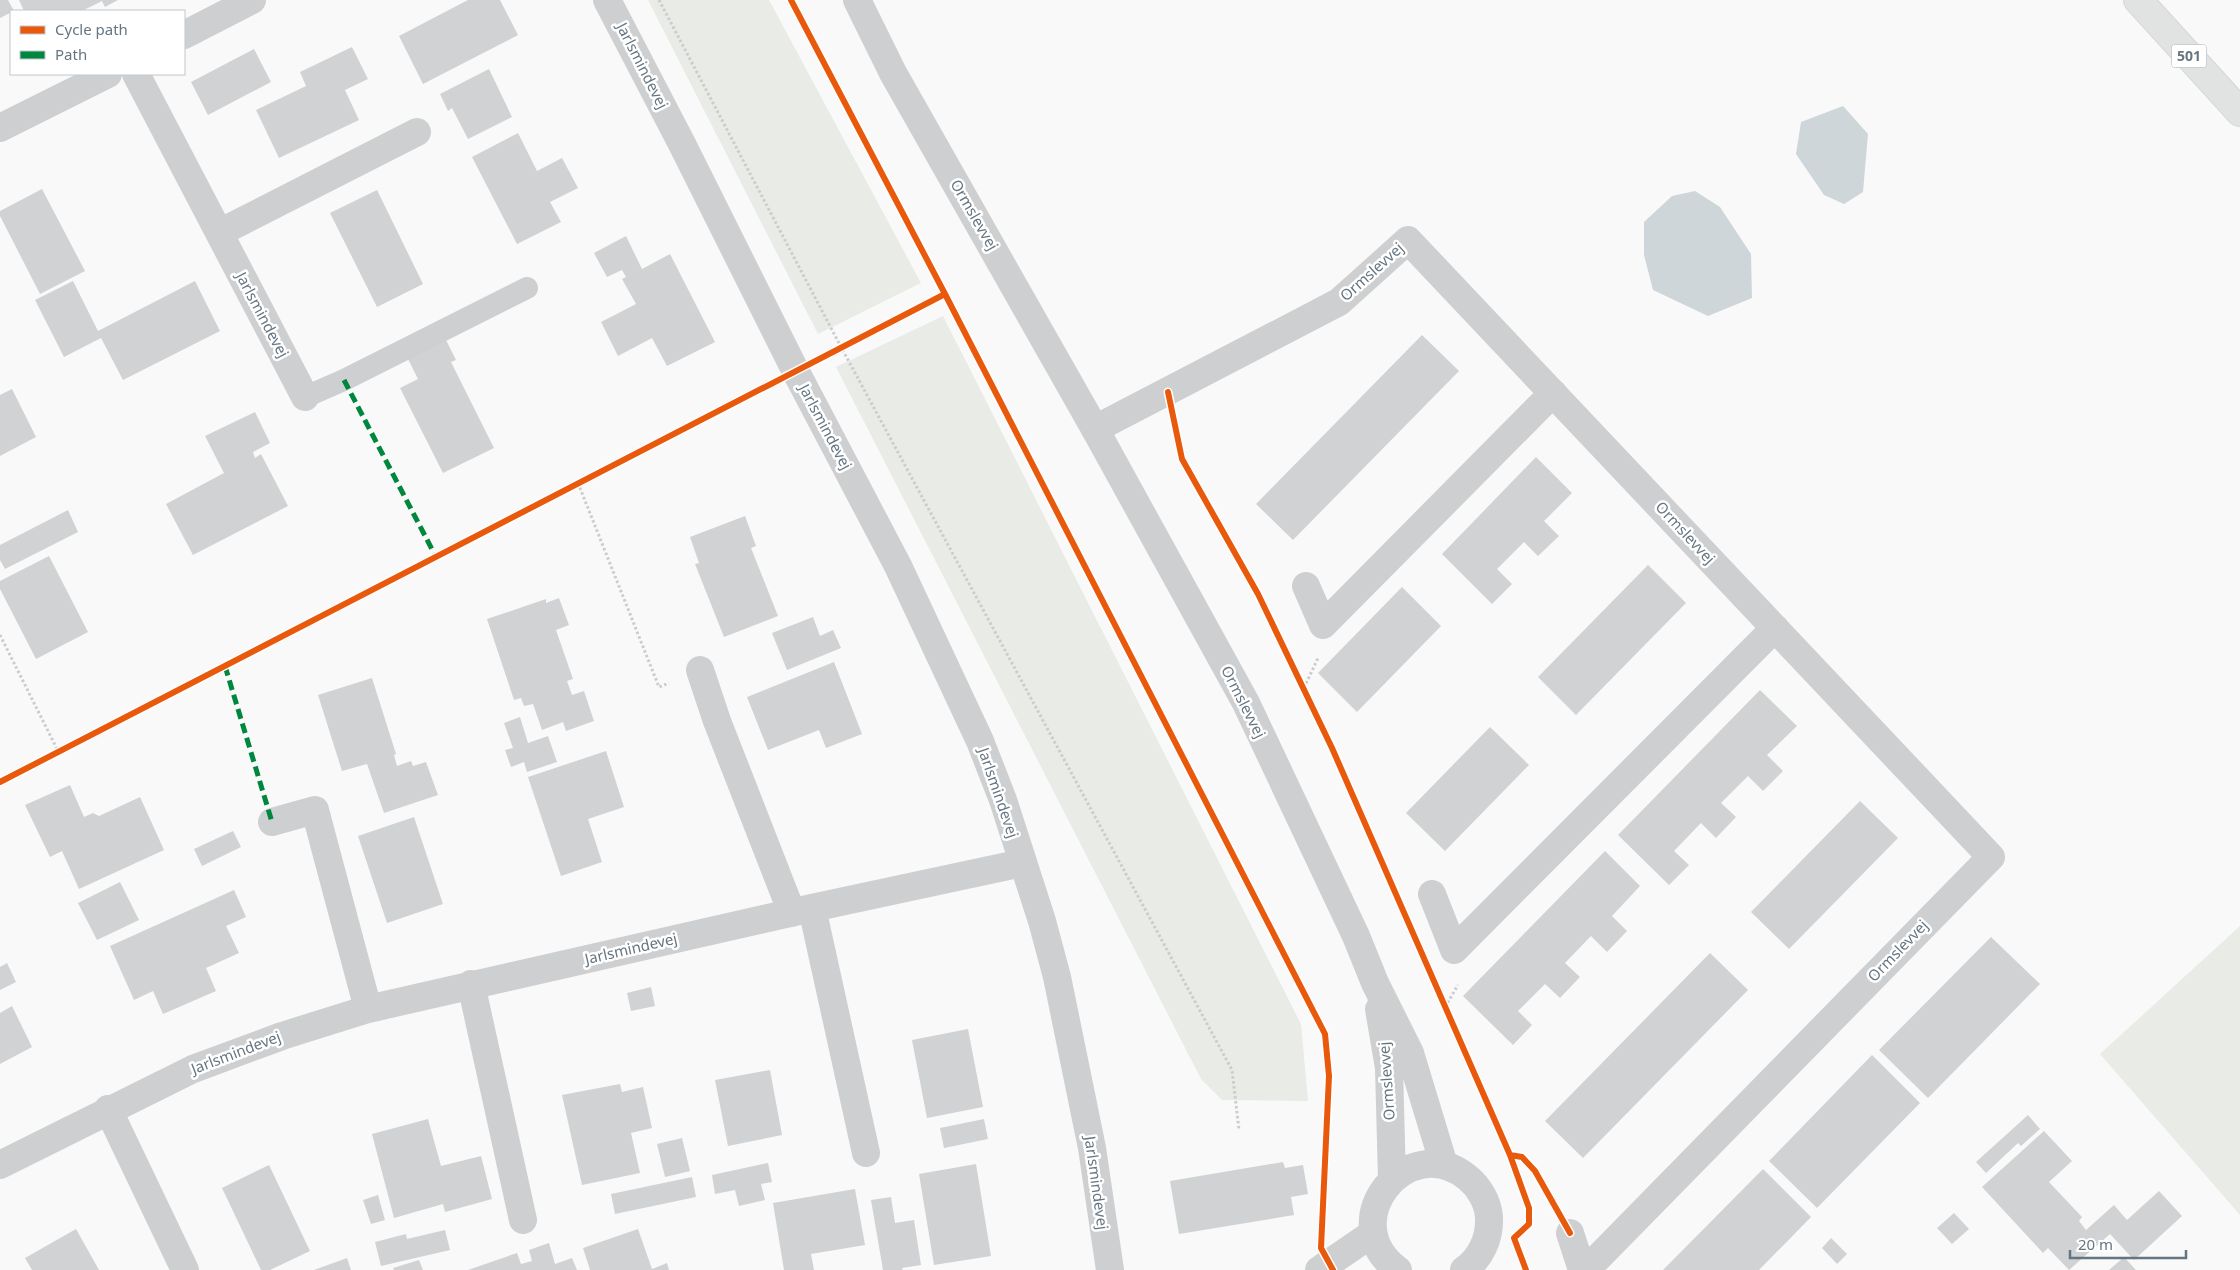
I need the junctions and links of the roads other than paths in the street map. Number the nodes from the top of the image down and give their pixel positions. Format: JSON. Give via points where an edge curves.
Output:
{"nodes":[{"id":1,"x":252,"y":0,"type":"edge"},
{"id":2,"x":607,"y":0,"type":"edge"},
{"id":3,"x":857,"y":0,"type":"edge"},
{"id":4,"x":2138,"y":0,"type":"edge"},
{"id":5,"x":185,"y":34,"type":"edge"},
{"id":6,"x":106,"y":75,"type":"edge"},
{"id":7,"x":137,"y":75,"type":"edge"},
{"id":8,"x":2240,"y":112,"type":"edge"},
{"id":9,"x":0,"y":128,"type":"edge"},
{"id":10,"x":417,"y":132,"type":"dead end"},
{"id":11,"x":219,"y":233,"type":"junction"},
{"id":12,"x":527,"y":288,"type":"dead end"},
{"id":13,"x":1553,"y":393,"type":"junction"},
{"id":14,"x":305,"y":397,"type":"joint"},
{"id":15,"x":1095,"y":428,"type":"junction"},
{"id":16,"x":1306,"y":586,"type":"dead end"},
{"id":17,"x":1775,"y":628,"type":"junction"},
{"id":18,"x":700,"y":670,"type":"road end"},
{"id":19,"x":272,"y":822,"type":"dead end"},
{"id":20,"x":1022,"y":864,"type":"junction"},
{"id":21,"x":1432,"y":894,"type":"dead end"},
{"id":22,"x":802,"y":910,"type":"junction"},
{"id":23,"x":1375,"y":983,"type":"junction"},
{"id":24,"x":471,"y":984,"type":"junction"},
{"id":25,"x":368,"y":1009,"type":"junction"},
{"id":26,"x":108,"y":1109,"type":"junction"},
{"id":27,"x":866,"y":1153,"type":"dead end"},
{"id":28,"x":0,"y":1165,"type":"edge"},
{"id":29,"x":1444,"y":1165,"type":"junction"},
{"id":30,"x":1392,"y":1179,"type":"junction"},
{"id":31,"x":522,"y":1220,"type":"dead end"},
{"id":32,"x":1373,"y":1233,"type":"junction"},
{"id":33,"x":1570,"y":1233,"type":"dead end"},
{"id":34,"x":1480,"y":1264,"type":"edge"},
{"id":35,"x":185,"y":1270,"type":"edge"},
{"id":36,"x":1110,"y":1270,"type":"edge"},
{"id":37,"x":1319,"y":1270,"type":"edge"},
{"id":38,"x":1398,"y":1270,"type":"edge"},
{"id":39,"x":1582,"y":1270,"type":"edge"},
{"id":40,"x":1586,"y":1270,"type":"edge"}],
"edges":[{"from":1,"to":5,"type":"street"},
{"from":2,"to":20,"type":"street","name":"Jarlsmindevej","via":[[898,566],[1003,800]]},
{"from":3,"to":15,"type":"street","name":"Ormslevvej","via":[[893,73]]},
{"from":4,"to":8,"type":"highway","number":"501"},
{"from":6,"to":9,"type":"street"},
{"from":7,"to":11,"type":"street","name":"Jarlsmindevej"},
{"from":10,"to":11,"type":"street"},
{"from":11,"to":14,"type":"street","name":"Jarlsmindevej"},
{"from":12,"to":14,"type":"lane"},
{"from":13,"to":15,"type":"street","name":"Ormslevvej","via":[[1408,240],[1339,302]]},
{"from":13,"to":16,"type":"street","via":[[1322,625]]},
{"from":13,"to":17,"type":"street","name":"Ormslevvej"},
{"from":15,"to":23,"type":"street","name":"Ormslevvej","via":[[1246,703]]},
{"from":17,"to":21,"type":"street","via":[[1454,950]]},
{"from":17,"to":40,"type":"street","name":"Ormslevvej","via":[[1991,856]]},
{"from":18,"to":22,"type":"street","via":[[717,721]]},
{"from":19,"to":25,"type":"street","via":[[315,810]]},
{"from":20,"to":22,"type":"street","name":"Jarlsmindevej"},
{"from":20,"to":36,"type":"street","name":"Jarlsmindevej","via":[[1042,921],[1056,977],[1092,1148]]},
{"from":22,"to":24,"type":"street","name":"Jarlsmindevej"},
{"from":22,"to":27,"type":"street"},
{"from":23,"to":29,"type":"street","name":"Ormslevvej","via":[[1410,1053]]},
{"from":23,"to":30,"type":"street","name":"Ormslevvej","via":[[1389,1068]]},
{"from":24,"to":25,"type":"street","name":"Jarlsmindevej"},
{"from":24,"to":31,"type":"street"},
{"from":25,"to":26,"type":"street","name":"Jarlsmindevej","via":[[193,1069]]},
{"from":26,"to":28,"type":"street","name":"Jarlsmindevej"},
{"from":26,"to":35,"type":"street"},
{"from":29,"to":30,"type":"street","via":[[1425,1164],[1407,1169]]},
{"from":29,"to":34,"type":"street","via":[[1467,1177],[1484,1198],[1489,1216],[1488,1234]]},
{"from":30,"to":32,"type":"street","via":[[1379,1194],[1373,1213]]},
{"from":32,"to":37,"type":"street"},
{"from":32,"to":38,"type":"street","via":[[1389,1264]]},
{"from":33,"to":39,"type":"street"}]}
